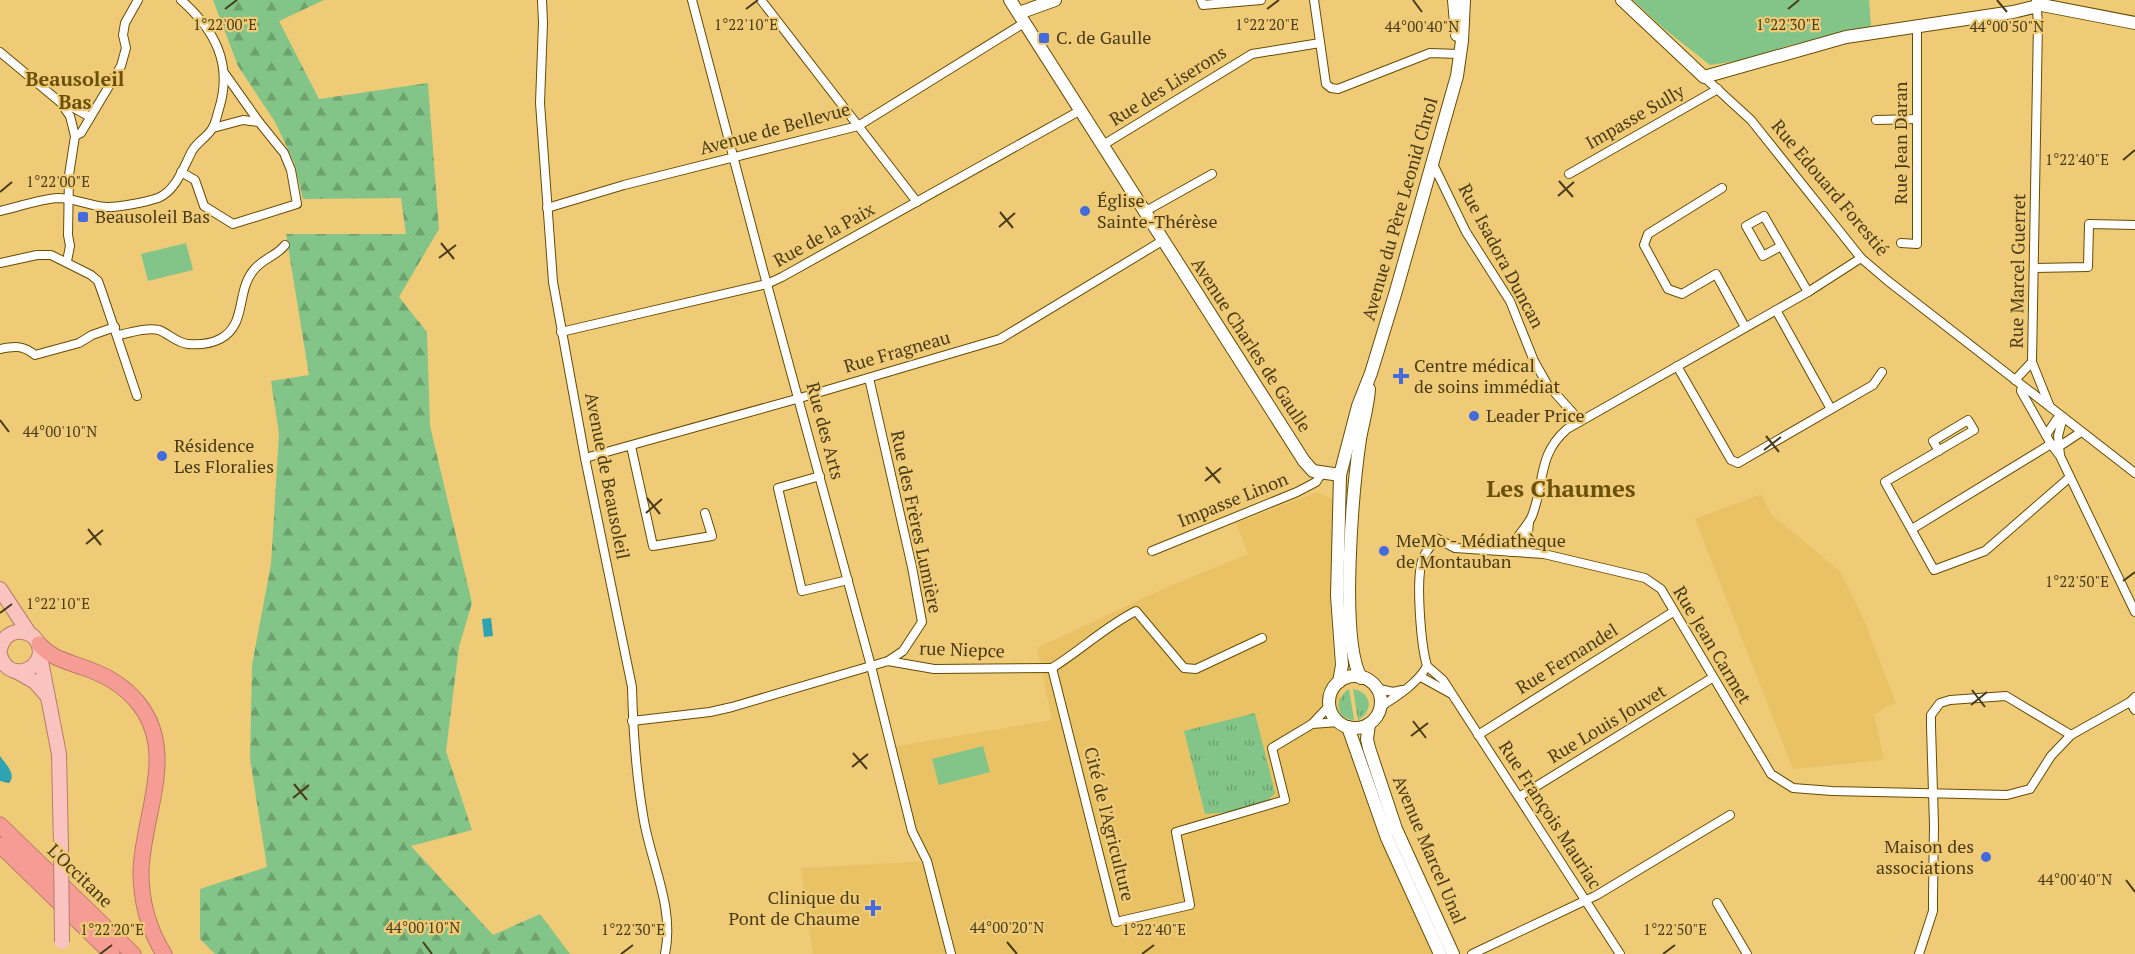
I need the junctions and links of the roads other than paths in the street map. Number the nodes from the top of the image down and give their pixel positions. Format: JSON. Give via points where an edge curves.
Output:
{"nodes":[{"id":1,"x":138,"y":0,"type":"edge"},
{"id":2,"x":181,"y":0,"type":"edge"},
{"id":3,"x":542,"y":0,"type":"edge"},
{"id":4,"x":692,"y":0,"type":"edge"},
{"id":5,"x":761,"y":0,"type":"edge"},
{"id":6,"x":1010,"y":0,"type":"edge"},
{"id":7,"x":1055,"y":0,"type":"edge"},
{"id":8,"x":1201,"y":0,"type":"edge"},
{"id":9,"x":1261,"y":0,"type":"edge"},
{"id":10,"x":1314,"y":0,"type":"edge"},
{"id":11,"x":1454,"y":0,"type":"edge"},
{"id":12,"x":1464,"y":0,"type":"edge"},
{"id":13,"x":1622,"y":0,"type":"edge"},
{"id":14,"x":2037,"y":3,"type":"edge"},
{"id":15,"x":1022,"y":18,"type":"junction"},
{"id":16,"x":2135,"y":22,"type":"edge"},
{"id":17,"x":1917,"y":27,"type":"junction"},
{"id":18,"x":1320,"y":43,"type":"junction"},
{"id":19,"x":0,"y":52,"type":"edge"},
{"id":20,"x":1459,"y":54,"type":"junction"},
{"id":21,"x":225,"y":74,"type":"junction"},
{"id":22,"x":1704,"y":77,"type":"junction"},
{"id":23,"x":1718,"y":89,"type":"junction"},
{"id":24,"x":66,"y":109,"type":"junction"},
{"id":25,"x":1081,"y":110,"type":"junction"},
{"id":26,"x":90,"y":117,"type":"junction"},
{"id":27,"x":1917,"y":119,"type":"junction"},
{"id":28,"x":1876,"y":120,"type":"dead end"},
{"id":29,"x":259,"y":122,"type":"junction"},
{"id":30,"x":858,"y":126,"type":"junction"},
{"id":31,"x":213,"y":129,"type":"junction"},
{"id":32,"x":75,"y":136,"type":"junction"},
{"id":33,"x":1103,"y":146,"type":"junction"},
{"id":34,"x":733,"y":158,"type":"junction"},
{"id":35,"x":1433,"y":164,"type":"junction"},
{"id":36,"x":181,"y":172,"type":"junction"},
{"id":37,"x":1212,"y":174,"type":"dead end"},
{"id":38,"x":1569,"y":174,"type":"dead end"},
{"id":39,"x":1722,"y":188,"type":"dead end"},
{"id":40,"x":70,"y":199,"type":"junction"},
{"id":41,"x":917,"y":202,"type":"junction"},
{"id":42,"x":297,"y":204,"type":"junction"},
{"id":43,"x":547,"y":208,"type":"junction"},
{"id":44,"x":0,"y":211,"type":"edge"},
{"id":45,"x":1144,"y":212,"type":"junction"},
{"id":46,"x":296,"y":215,"type":"dead end"},
{"id":47,"x":2135,"y":225,"type":"edge"},
{"id":48,"x":1162,"y":241,"type":"junction"},
{"id":49,"x":1901,"y":243,"type":"dead end"},
{"id":50,"x":285,"y":245,"type":"dead end"},
{"id":51,"x":1781,"y":246,"type":"junction"},
{"id":52,"x":1861,"y":258,"type":"junction"},
{"id":53,"x":67,"y":261,"type":"junction"},
{"id":54,"x":0,"y":263,"type":"edge"},
{"id":55,"x":2034,"y":268,"type":"junction"},
{"id":56,"x":767,"y":284,"type":"junction"},
{"id":57,"x":1808,"y":292,"type":"junction"},
{"id":58,"x":1776,"y":310,"type":"junction"},
{"id":59,"x":1745,"y":327,"type":"junction"},
{"id":60,"x":116,"y":331,"type":"junction"},
{"id":61,"x":561,"y":332,"type":"junction"},
{"id":62,"x":0,"y":349,"type":"edge"},
{"id":63,"x":1677,"y":366,"type":"junction"},
{"id":64,"x":2034,"y":366,"type":"junction"},
{"id":65,"x":1882,"y":372,"type":"dead end"},
{"id":66,"x":1371,"y":373,"type":"junction"},
{"id":67,"x":869,"y":378,"type":"junction"},
{"id":68,"x":2015,"y":380,"type":"junction"},
{"id":69,"x":2022,"y":386,"type":"junction"},
{"id":70,"x":137,"y":396,"type":"dead end"},
{"id":71,"x":800,"y":398,"type":"junction"},
{"id":72,"x":2050,"y":408,"type":"junction"},
{"id":73,"x":1831,"y":410,"type":"junction"},
{"id":74,"x":2063,"y":417,"type":"junction"},
{"id":75,"x":1580,"y":422,"type":"junction"},
{"id":76,"x":2081,"y":432,"type":"junction"},
{"id":77,"x":2046,"y":435,"type":"junction"},
{"id":78,"x":2055,"y":445,"type":"junction"},
{"id":79,"x":631,"y":446,"type":"junction"},
{"id":80,"x":1347,"y":448,"type":"junction"},
{"id":81,"x":1939,"y":451,"type":"junction"},
{"id":82,"x":585,"y":458,"type":"junction"},
{"id":83,"x":1322,"y":473,"type":"junction"},
{"id":84,"x":2135,"y":473,"type":"edge"},
{"id":85,"x":1340,"y":475,"type":"junction"},
{"id":86,"x":820,"y":476,"type":"junction"},
{"id":87,"x":2070,"y":477,"type":"junction"},
{"id":88,"x":1356,"y":481,"type":"junction"},
{"id":89,"x":705,"y":513,"type":"dead end"},
{"id":90,"x":1529,"y":522,"type":"junction"},
{"id":91,"x":1912,"y":529,"type":"junction"},
{"id":92,"x":1152,"y":551,"type":"dead end"},
{"id":93,"x":1511,"y":552,"type":"junction"},
{"id":94,"x":1526,"y":552,"type":"junction"},
{"id":95,"x":1350,"y":570,"type":"junction"},
{"id":96,"x":848,"y":580,"type":"junction"},
{"id":97,"x":3,"y":594,"type":"edge"},
{"id":98,"x":1673,"y":612,"type":"junction"},
{"id":99,"x":2135,"y":612,"type":"edge"},
{"id":100,"x":1262,"y":638,"type":"dead end"},
{"id":101,"x":36,"y":645,"type":"junction"},
{"id":102,"x":1,"y":648,"type":"edge"},
{"id":103,"x":888,"y":661,"type":"junction"},
{"id":104,"x":871,"y":666,"type":"junction"},
{"id":105,"x":1427,"y":666,"type":"junction"},
{"id":106,"x":1052,"y":668,"type":"junction"},
{"id":107,"x":16,"y":671,"type":"junction"},
{"id":108,"x":1421,"y":677,"type":"junction"},
{"id":109,"x":1361,"y":678,"type":"junction"},
{"id":110,"x":1712,"y":678,"type":"junction"},
{"id":111,"x":1339,"y":682,"type":"junction"},
{"id":112,"x":1376,"y":688,"type":"junction"},
{"id":113,"x":1403,"y":690,"type":"junction"},
{"id":114,"x":1451,"y":694,"type":"junction"},
{"id":115,"x":49,"y":699,"type":"junction"},
{"id":116,"x":2133,"y":703,"type":"edge"},
{"id":117,"x":1329,"y":706,"type":"junction"},
{"id":118,"x":1380,"y":707,"type":"junction"},
{"id":119,"x":632,"y":721,"type":"junction"},
{"id":120,"x":1312,"y":724,"type":"junction"},
{"id":121,"x":1343,"y":724,"type":"junction"},
{"id":122,"x":1369,"y":724,"type":"junction"},
{"id":123,"x":1478,"y":735,"type":"junction"},
{"id":124,"x":2071,"y":735,"type":"junction"},
{"id":125,"x":1933,"y":793,"type":"junction"},
{"id":126,"x":1519,"y":797,"type":"junction"},
{"id":127,"x":1730,"y":815,"type":"dead end"},
{"id":128,"x":0,"y":825,"type":"edge"},
{"id":129,"x":0,"y":844,"type":"edge"},
{"id":130,"x":1404,"y":875,"type":"junction"},
{"id":131,"x":1586,"y":900,"type":"junction"},
{"id":132,"x":1717,"y":903,"type":"dead end"},
{"id":133,"x":62,"y":948,"type":"edge"},
{"id":134,"x":112,"y":954,"type":"edge"},
{"id":135,"x":133,"y":954,"type":"edge"},
{"id":136,"x":164,"y":954,"type":"edge"},
{"id":137,"x":665,"y":954,"type":"edge"},
{"id":138,"x":951,"y":954,"type":"edge"},
{"id":139,"x":1440,"y":954,"type":"edge"},
{"id":140,"x":1445,"y":954,"type":"edge"},
{"id":141,"x":1453,"y":954,"type":"edge"},
{"id":142,"x":1472,"y":954,"type":"edge"},
{"id":143,"x":1620,"y":954,"type":"edge"},
{"id":144,"x":1747,"y":954,"type":"edge"},
{"id":145,"x":1919,"y":954,"type":"edge"}],
"edges":[{"from":1,"to":26,"type":"street","via":[[125,23],[126,48],[121,66]]},
{"from":2,"to":21,"type":"street","via":[[211,35]]},
{"from":3,"to":43,"type":"street","name":"Avenue de Beausoleil","via":[[540,103]]},
{"from":4,"to":34,"type":"street","name":"Rue des Arts"},
{"from":5,"to":30,"type":"street"},
{"from":6,"to":15,"type":"main road","name":"Avenue Charles de Gaulle"},
{"from":7,"to":15,"type":"main road"},
{"from":8,"to":9,"type":"street","via":[[1203,5]]},
{"from":10,"to":18,"type":"street"},
{"from":11,"to":20,"type":"main road","name":"Avenue du Père Leonid Chrol"},
{"from":12,"to":20,"type":"main road","name":"Avenue du Père Leonid Chrol"},
{"from":13,"to":22,"type":"main road","name":"Rue Edouard Forestié"},
{"from":14,"to":16,"type":"main road"},
{"from":14,"to":17,"type":"main road"},
{"from":14,"to":55,"type":"street","name":"Rue Marcel Guerret"},
{"from":15,"to":25,"type":"main road","name":"Avenue Charles de Gaulle"},
{"from":15,"to":30,"type":"street","name":"Avenue de Bellevue"},
{"from":17,"to":22,"type":"main road","via":[[1831,41]]},
{"from":17,"to":27,"type":"street","name":"Rue Jean Daran"},
{"from":18,"to":20,"type":"street","via":[[1326,84],[1338,89],[1430,53]]},
{"from":18,"to":33,"type":"street","name":"Rue des Liserons","via":[[1252,54]]},
{"from":19,"to":24,"type":"street"},
{"from":20,"to":35,"type":"main road","name":"Avenue du Père Leonid Chrol","via":[[1457,76]]},
{"from":21,"to":29,"type":"street"},
{"from":21,"to":31,"type":"street"},
{"from":22,"to":23,"type":"street","name":"Rue Edouard Forestié"},
{"from":23,"to":38,"type":"street","name":"Impasse Sully"},
{"from":23,"to":52,"type":"street","name":"Rue Edouard Forestié","via":[[1751,120]]},
{"from":24,"to":26,"type":"street","via":[[72,107]]},
{"from":24,"to":32,"type":"street"},
{"from":25,"to":33,"type":"main road","name":"Avenue Charles de Gaulle"},
{"from":25,"to":41,"type":"street","name":"Rue de la Paix"},
{"from":26,"to":32,"type":"street"},
{"from":27,"to":28,"type":"street"},
{"from":27,"to":49,"type":"street","name":"Rue Jean Daran","via":[[1917,244]]},
{"from":29,"to":31,"type":"street","via":[[243,120]]},
{"from":29,"to":42,"type":"street","via":[[284,153]]},
{"from":30,"to":34,"type":"street","name":"Avenue de Bellevue"},
{"from":30,"to":41,"type":"street"},
{"from":31,"to":36,"type":"street","via":[[197,142]]},
{"from":32,"to":40,"type":"street"},
{"from":33,"to":45,"type":"main road","name":"Avenue Charles de Gaulle"},
{"from":34,"to":43,"type":"street","name":"Avenue de Bellevue"},
{"from":34,"to":56,"type":"street","name":"Rue des Arts"},
{"from":35,"to":66,"type":"main road","name":"Avenue du Père Leonid Chrol"},
{"from":35,"to":75,"type":"street","name":"Rue Isadora Duncan","via":[[1466,232],[1510,301],[1547,384]]},
{"from":36,"to":40,"type":"street","via":[[165,195],[157,199],[107,207]]},
{"from":36,"to":42,"type":"street","via":[[195,180],[204,206],[233,224]]},
{"from":37,"to":45,"type":"street"},
{"from":39,"to":59,"type":"street","via":[[1648,234],[1644,245],[1668,289],[1682,294],[1716,274]]},
{"from":40,"to":44,"type":"street","via":[[56,198]]},
{"from":40,"to":53,"type":"street"},
{"from":41,"to":56,"type":"street","name":"Rue de la Paix"},
{"from":42,"to":46,"type":"street"},
{"from":43,"to":61,"type":"street","name":"Avenue de Beausoleil"},
{"from":45,"to":48,"type":"main road","name":"Avenue Charles de Gaulle"},
{"from":47,"to":55,"type":"street","via":[[2089,224],[2088,267]]},
{"from":48,"to":67,"type":"street","name":"Rue Fragneau","via":[[1000,339]]},
{"from":48,"to":83,"type":"main road","name":"Avenue Charles de Gaulle","via":[[1304,461],[1313,471]]},
{"from":50,"to":60,"type":"street","via":[[253,270],[245,285],[236,323],[224,337],[200,345],[183,343],[149,329]]},
{"from":51,"to":51,"type":"street","via":[[1764,216],[1746,226],[1763,256]]},
{"from":51,"to":57,"type":"street"},
{"from":52,"to":57,"type":"street"},
{"from":52,"to":68,"type":"street","name":"Rue Edouard Forestié"},
{"from":53,"to":54,"type":"street","via":[[37,255]]},
{"from":53,"to":60,"type":"street","via":[[98,281]]},
{"from":55,"to":64,"type":"street","name":"Rue Marcel Guerret"},
{"from":56,"to":61,"type":"street","name":"Rue de la Paix"},
{"from":56,"to":71,"type":"street","name":"Rue des Arts"},
{"from":57,"to":58,"type":"street"},
{"from":58,"to":59,"type":"street"},
{"from":58,"to":73,"type":"street"},
{"from":59,"to":63,"type":"street"},
{"from":60,"to":62,"type":"street","via":[[34,355],[22,347]]},
{"from":60,"to":70,"type":"street"},
{"from":61,"to":82,"type":"street","name":"Avenue de Beausoleil"},
{"from":63,"to":73,"type":"street","via":[[1731,459],[1738,463]]},
{"from":63,"to":75,"type":"street"},
{"from":64,"to":68,"type":"street","name":"Rue Marcel Guerret"},
{"from":64,"to":69,"type":"street","name":"Rue Marcel Guerret"},
{"from":64,"to":72,"type":"street","name":"Rue Marcel Guerret"},
{"from":65,"to":73,"type":"street","via":[[1873,385]]},
{"from":66,"to":80,"type":"main road","name":"Avenue du Père Leonid Chrol"},
{"from":66,"to":88,"type":"main road","name":"Avenue du Père Leonid Chrol"},
{"from":67,"to":71,"type":"street","name":"Rue Fragneau"},
{"from":67,"to":103,"type":"street","name":"Rue des Frères Lumière","via":[[922,622],[903,651]]},
{"from":68,"to":69,"type":"street","name":"Rue Edouard Forestié"},
{"from":69,"to":72,"type":"street","name":"Rue Edouard Forestié"},
{"from":69,"to":77,"type":"street","via":[[2021,391]]},
{"from":71,"to":79,"type":"street","name":"Rue Fragneau"},
{"from":71,"to":86,"type":"street","name":"Rue des Arts"},
{"from":72,"to":74,"type":"street","name":"Rue Edouard Forestié"},
{"from":74,"to":76,"type":"street","name":"Rue Edouard Forestié"},
{"from":74,"to":77,"type":"street"},
{"from":74,"to":78,"type":"street"},
{"from":75,"to":90,"type":"street","via":[[1555,439],[1546,454]]},
{"from":76,"to":78,"type":"street"},
{"from":76,"to":84,"type":"street","name":"Rue Edouard Forestié"},
{"from":77,"to":78,"type":"street"},
{"from":78,"to":87,"type":"street"},
{"from":78,"to":91,"type":"street"},
{"from":79,"to":82,"type":"street","name":"Rue Fragneau"},
{"from":79,"to":89,"type":"street","via":[[653,546],[712,536]]},
{"from":80,"to":85,"type":"main road","name":"Avenue du Père Leonid Chrol"},
{"from":80,"to":88,"type":"street"},
{"from":81,"to":81,"type":"street","via":[[1974,430],[1968,420],[1933,441]]},
{"from":81,"to":91,"type":"street","via":[[1885,482]]},
{"from":82,"to":119,"type":"street","name":"Avenue de Beausoleil","via":[[632,687]]},
{"from":83,"to":85,"type":"main road"},
{"from":83,"to":92,"type":"street","name":"Impasse Linon","via":[[1316,482],[1297,492]]},
{"from":85,"to":95,"type":"main road","via":[[1348,484],[1346,551]]},
{"from":85,"to":111,"type":"main road","via":[[1336,596],[1342,665]]},
{"from":86,"to":96,"type":"street","name":"Rue des Arts"},
{"from":86,"to":96,"type":"street","via":[[778,488],[802,591]]},
{"from":87,"to":91,"type":"street","via":[[1985,551],[1934,570]]},
{"from":87,"to":99,"type":"street"},
{"from":88,"to":95,"type":"main road"},
{"from":90,"to":93,"type":"street"},
{"from":90,"to":94,"type":"street"},
{"from":93,"to":94,"type":"street","name":"Rue Jean Carmet"},
{"from":93,"to":105,"type":"street","name":"Rue Jean Carmet","via":[[1455,548],[1436,538],[1422,560],[1420,607]]},
{"from":94,"to":98,"type":"street","name":"Rue Jean Carmet","via":[[1645,578],[1660,589]]},
{"from":95,"to":109,"type":"main road","via":[[1353,659]]},
{"from":96,"to":104,"type":"street","name":"Rue des Arts"},
{"from":97,"to":101,"type":"main road"},
{"from":97,"to":102,"type":"main road","via":[[9,614]]},
{"from":98,"to":110,"type":"street","name":"Rue Jean Carmet"},
{"from":98,"to":123,"type":"street","name":"Rue Fernandel"},
{"from":100,"to":106,"type":"street","via":[[1196,669],[1184,668],[1136,611]]},
{"from":101,"to":102,"type":"main road","via":[[14,632]]},
{"from":101,"to":107,"type":"main road","via":[[31,669]]},
{"from":101,"to":115,"type":"main road"},
{"from":101,"to":136,"type":"highway","via":[[58,659],[117,684],[133,696],[150,722],[157,769],[141,872],[148,919]]},
{"from":102,"to":107,"type":"main road","via":[[5,665]]},
{"from":103,"to":104,"type":"street","name":"rue Niepce"},
{"from":103,"to":106,"type":"street","name":"rue Niepce","via":[[934,669]]},
{"from":104,"to":119,"type":"street","name":"rue Niepce","via":[[710,712]]},
{"from":104,"to":138,"type":"street","name":"Rue des Arts","via":[[912,831],[930,870]]},
{"from":105,"to":108,"type":"street"},
{"from":105,"to":114,"type":"street","name":"Rue François Mauriac","via":[[1443,680]]},
{"from":106,"to":120,"type":"street","name":"Cité de l'Agriculture","via":[[1116,922],[1190,905],[1176,832],[1286,800],[1272,748]]},
{"from":107,"to":115,"type":"main road","via":[[35,682]]},
{"from":108,"to":113,"type":"street"},
{"from":108,"to":114,"type":"street","name":"Rue François Mauriac"},
{"from":109,"to":111,"type":"main road"},
{"from":109,"to":112,"type":"main road"},
{"from":110,"to":125,"type":"street","name":"Rue Jean Carmet","via":[[1771,774],[1792,788]]},
{"from":110,"to":126,"type":"street","name":"Rue Louis Jouvet"},
{"from":111,"to":117,"type":"main road","via":[[1330,693]]},
{"from":112,"to":113,"type":"street"},
{"from":112,"to":118,"type":"main road"},
{"from":113,"to":118,"type":"street"},
{"from":114,"to":123,"type":"street","name":"Rue François Mauriac"},
{"from":115,"to":133,"type":"main road","bridge":true,"via":[[59,754]]},
{"from":116,"to":124,"type":"street"},
{"from":117,"to":120,"type":"street","name":"Cité de l'Agriculture"},
{"from":117,"to":121,"type":"main road"},
{"from":118,"to":122,"type":"main road"},
{"from":119,"to":137,"type":"street","name":"Avenue de Beausoleil","via":[[643,817],[669,926]]},
{"from":120,"to":121,"type":"street","name":"Cité de l'Agriculture"},
{"from":121,"to":122,"type":"main road","via":[[1356,728]]},
{"from":121,"to":130,"type":"main road","name":"Avenue Marcel Unal"},
{"from":122,"to":141,"type":"main road","name":"Avenue Marcel Unal","via":[[1369,748],[1396,829]]},
{"from":123,"to":126,"type":"street","name":"Rue François Mauriac"},
{"from":124,"to":125,"type":"street","name":"Rue Jean Carmet","via":[[2051,756],[2030,789],[2007,795]]},
{"from":124,"to":125,"type":"street","via":[[2006,696],[1940,703],[1933,711],[1931,726]]},
{"from":125,"to":145,"type":"street","via":[[1933,911]]},
{"from":126,"to":131,"type":"street","name":"Rue François Mauriac"},
{"from":127,"to":131,"type":"street"},
{"from":128,"to":135,"type":"highway","name":"L'Occitane"},
{"from":129,"to":134,"type":"highway","name":"L'Occitane"},
{"from":130,"to":139,"type":"main road","name":"Avenue Marcel Unal"},
{"from":130,"to":140,"type":"street"},
{"from":131,"to":142,"type":"street"},
{"from":131,"to":143,"type":"street","name":"Rue François Mauriac"},
{"from":132,"to":144,"type":"street"}]}
